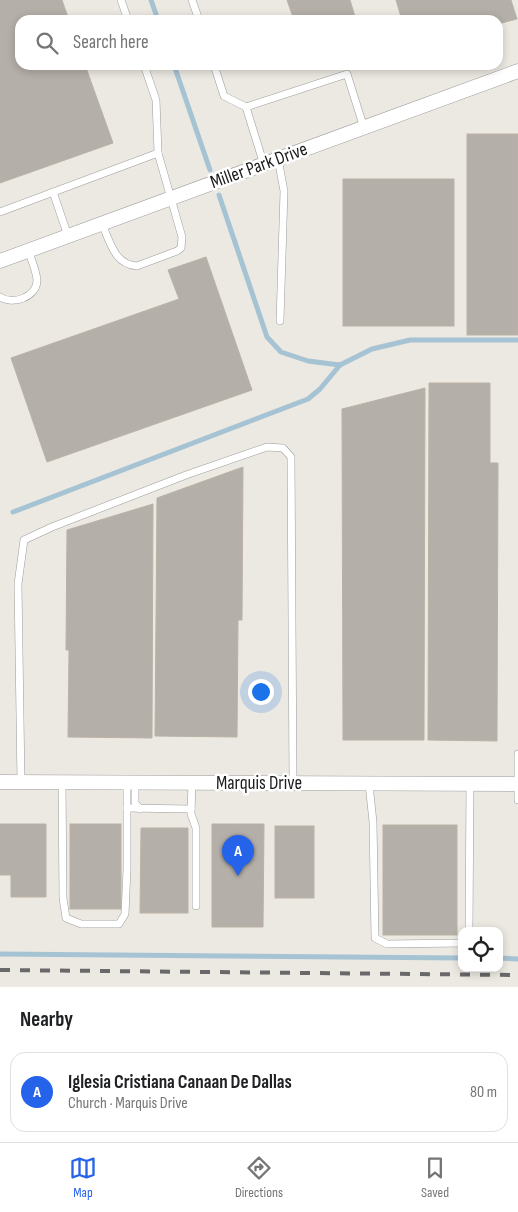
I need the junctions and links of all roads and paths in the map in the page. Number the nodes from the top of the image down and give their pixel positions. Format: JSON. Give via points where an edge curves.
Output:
{"nodes":[{"id":1,"x":121,"y":0,"type":"edge"},
{"id":2,"x":192,"y":0,"type":"edge"},
{"id":3,"x":126,"y":15,"type":"edge"},
{"id":4,"x":197,"y":15,"type":"edge"},
{"id":5,"x":146,"y":70,"type":"edge"},
{"id":6,"x":216,"y":70,"type":"edge"},
{"id":7,"x":518,"y":71,"type":"edge"},
{"id":8,"x":246,"y":107,"type":"junction"},
{"id":9,"x":364,"y":128,"type":"junction"},
{"id":10,"x":158,"y":153,"type":"junction"},
{"id":11,"x":278,"y":160,"type":"junction"},
{"id":12,"x":264,"y":164,"type":"junction"},
{"id":13,"x":52,"y":192,"type":"junction"},
{"id":14,"x":171,"y":199,"type":"junction"},
{"id":15,"x":0,"y":212,"type":"edge"},
{"id":16,"x":102,"y":224,"type":"junction"},
{"id":17,"x":68,"y":236,"type":"junction"},
{"id":18,"x":29,"y":251,"type":"junction"},
{"id":19,"x":0,"y":262,"type":"edge"},
{"id":20,"x":0,"y":297,"type":"edge"},
{"id":21,"x":280,"y":320,"type":"dead end"},
{"id":22,"x":518,"y":754,"type":"edge"},
{"id":23,"x":0,"y":782,"type":"edge"},
{"id":24,"x":21,"y":782,"type":"junction"},
{"id":25,"x":62,"y":782,"type":"junction"},
{"id":26,"x":131,"y":782,"type":"junction"},
{"id":27,"x":192,"y":782,"type":"junction"},
{"id":28,"x":292,"y":783,"type":"junction"},
{"id":29,"x":369,"y":784,"type":"junction"},
{"id":30,"x":470,"y":784,"type":"junction"},
{"id":31,"x":518,"y":784,"type":"edge"},
{"id":32,"x":518,"y":800,"type":"edge"},
{"id":33,"x":127,"y":808,"type":"junction"},
{"id":34,"x":140,"y":809,"type":"junction"},
{"id":35,"x":191,"y":809,"type":"junction"},
{"id":36,"x":196,"y":906,"type":"dead end"},
{"id":37,"x":469,"y":927,"type":"edge"},
{"id":38,"x":458,"y":943,"type":"edge"}],
"edges":[{"from":1,"to":3,"type":"lane"},
{"from":2,"to":4,"type":"lane"},
{"from":5,"to":10,"type":"lane","via":[[156,100]]},
{"from":6,"to":8,"type":"lane","via":[[224,96]]},
{"from":7,"to":9,"type":"street","name":"Miller Park Drive"},
{"from":8,"to":9,"type":"lane","via":[[347,74]]},
{"from":8,"to":12,"type":"lane"},
{"from":9,"to":11,"type":"street","name":"Miller Park Drive"},
{"from":10,"to":13,"type":"lane"},
{"from":10,"to":14,"type":"lane"},
{"from":11,"to":12,"type":"street","name":"Miller Park Drive"},
{"from":11,"to":21,"type":"lane","via":[[284,191]]},
{"from":12,"to":14,"type":"street","name":"Miller Park Drive"},
{"from":13,"to":15,"type":"lane"},
{"from":13,"to":17,"type":"lane"},
{"from":14,"to":16,"type":"street","name":"Miller Park Drive"},
{"from":14,"to":16,"type":"lane","via":[[182,237],[181,248],[136,266],[119,260]]},
{"from":16,"to":17,"type":"street","name":"Miller Park Drive"},
{"from":17,"to":18,"type":"street","name":"Miller Park Drive"},
{"from":18,"to":19,"type":"street","name":"Miller Park Drive"},
{"from":18,"to":20,"type":"lane","via":[[37,280],[34,289],[17,301]]},
{"from":22,"to":31,"type":"lane"},
{"from":23,"to":24,"type":"street","name":"Marquis Drive"},
{"from":24,"to":25,"type":"street","name":"Marquis Drive"},
{"from":24,"to":28,"type":"lane","via":[[18,584],[24,540],[268,447],[283,448],[291,458]]},
{"from":25,"to":26,"type":"street","name":"Marquis Drive"},
{"from":25,"to":33,"type":"lane","via":[[63,898],[66,918],[81,924],[119,924],[125,914]]},
{"from":26,"to":27,"type":"street","name":"Marquis Drive"},
{"from":26,"to":33,"type":"lane"},
{"from":26,"to":34,"type":"lane","via":[[135,803]]},
{"from":27,"to":28,"type":"street","name":"Marquis Drive"},
{"from":27,"to":35,"type":"lane"},
{"from":28,"to":29,"type":"street","name":"Marquis Drive"},
{"from":29,"to":30,"type":"street","name":"Marquis Drive"},
{"from":29,"to":38,"type":"lane","via":[[373,822],[374,938],[388,944]]},
{"from":30,"to":31,"type":"street","name":"Marquis Drive"},
{"from":30,"to":37,"type":"lane"},
{"from":31,"to":32,"type":"lane"},
{"from":33,"to":34,"type":"lane"},
{"from":34,"to":35,"type":"lane"},
{"from":35,"to":36,"type":"lane","via":[[196,828]]}]}
